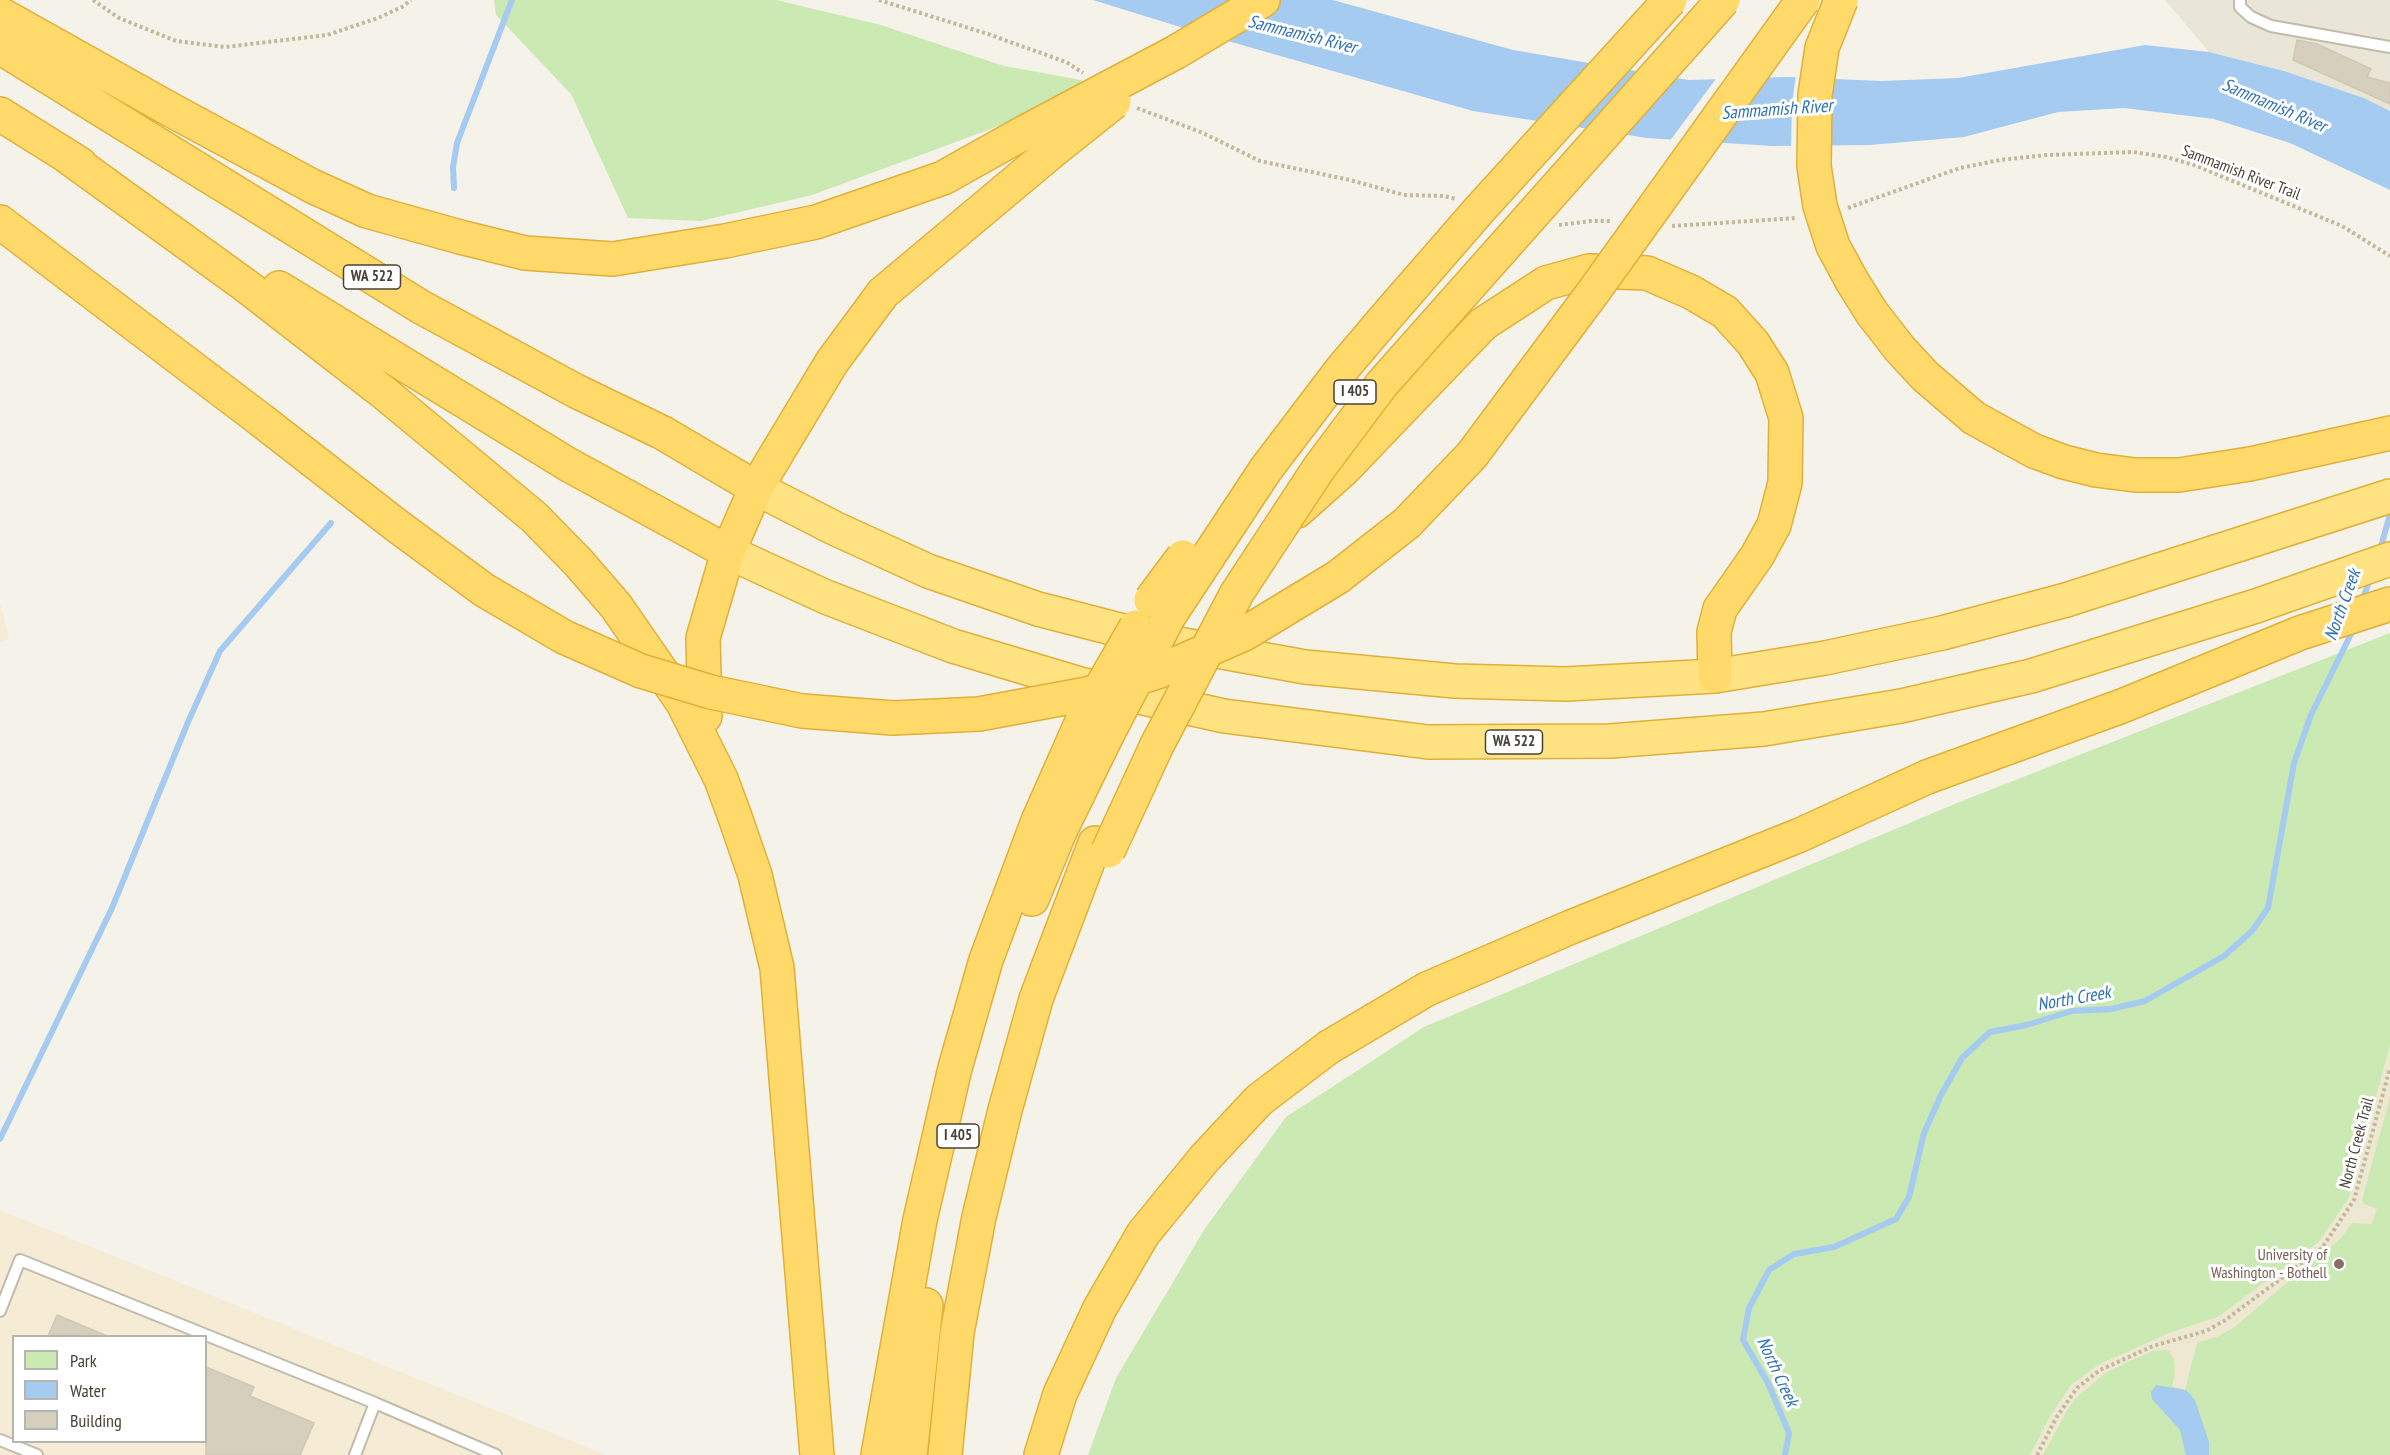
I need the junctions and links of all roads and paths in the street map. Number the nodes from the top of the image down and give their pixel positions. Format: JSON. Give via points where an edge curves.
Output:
{"nodes":[{"id":1,"x":93,"y":0,"type":"edge"},
{"id":2,"x":411,"y":0,"type":"edge"},
{"id":3,"x":879,"y":0,"type":"edge"},
{"id":4,"x":1263,"y":0,"type":"edge"},
{"id":5,"x":1650,"y":0,"type":"edge"},
{"id":6,"x":1670,"y":0,"type":"edge"},
{"id":7,"x":1702,"y":0,"type":"edge"},
{"id":8,"x":1723,"y":0,"type":"edge"},
{"id":9,"x":1803,"y":0,"type":"edge"},
{"id":10,"x":1841,"y":0,"type":"edge"},
{"id":11,"x":2240,"y":0,"type":"edge"},
{"id":12,"x":0,"y":14,"type":"edge"},
{"id":13,"x":2389,"y":44,"type":"edge"},
{"id":14,"x":0,"y":47,"type":"edge"},
{"id":15,"x":1176,"y":52,"type":"junction"},
{"id":16,"x":1081,"y":71,"type":"dead end"},
{"id":17,"x":0,"y":114,"type":"edge"},
{"id":18,"x":61,"y":152,"type":"junction"},
{"id":19,"x":2000,"y":160,"type":"dead end"},
{"id":20,"x":0,"y":222,"type":"edge"},
{"id":21,"x":2390,"y":256,"type":"edge"},
{"id":22,"x":2390,"y":434,"type":"edge"},
{"id":23,"x":756,"y":488,"type":"junction"},
{"id":24,"x":2390,"y":495,"type":"edge"},
{"id":25,"x":1280,"y":526,"type":"junction"},
{"id":26,"x":728,"y":552,"type":"junction"},
{"id":27,"x":2390,"y":559,"type":"edge"},
{"id":28,"x":2390,"y":604,"type":"edge"},
{"id":29,"x":1715,"y":676,"type":"junction"},
{"id":30,"x":721,"y":779,"type":"junction"},
{"id":31,"x":1049,"y":826,"type":"junction"},
{"id":32,"x":1102,"y":847,"type":"junction"},
{"id":33,"x":2390,"y":1068,"type":"edge"},
{"id":34,"x":911,"y":1276,"type":"junction"},
{"id":35,"x":0,"y":1311,"type":"edge"},
{"id":36,"x":375,"y":1402,"type":"junction"},
{"id":37,"x":0,"y":1440,"type":"edge"},
{"id":38,"x":37,"y":1455,"type":"edge"},
{"id":39,"x":355,"y":1455,"type":"edge"},
{"id":40,"x":496,"y":1455,"type":"edge"},
{"id":41,"x":817,"y":1455,"type":"edge"},
{"id":42,"x":878,"y":1455,"type":"edge"},
{"id":43,"x":896,"y":1455,"type":"edge"},
{"id":44,"x":910,"y":1455,"type":"edge"},
{"id":45,"x":945,"y":1455,"type":"edge"},
{"id":46,"x":963,"y":1455,"type":"edge"},
{"id":47,"x":1041,"y":1455,"type":"edge"},
{"id":48,"x":2037,"y":1455,"type":"edge"}],
"edges":[{"from":1,"to":2,"type":"path","via":[[119,18],[167,38],[225,47],[327,35],[378,18]]},
{"from":3,"to":16,"type":"path","via":[[988,34]]},
{"from":4,"to":15,"type":"highway"},
{"from":5,"to":31,"type":"highway","number":"I 405","bridge":true,"via":[[1395,284],[1300,399],[1151,600],[1083,717]]},
{"from":6,"to":31,"type":"highway","number":"I 405","bridge":true,"via":[[1394,308],[1266,469],[1169,616],[1106,737]]},
{"from":7,"to":32,"type":"highway","number":"I 405","via":[[1435,292],[1310,450],[1201,622],[1153,714]]},
{"from":8,"to":25,"type":"highway","number":"I 405","bridge":true,"via":[[1382,384]]},
{"from":9,"to":20,"type":"highway","bridge":true,"via":[[1472,455],[1407,523],[1338,578],[1244,634],[1160,671],[1087,694],[979,714],[893,718],[802,711],[711,692],[641,670],[564,637],[484,590]]},
{"from":10,"to":22,"type":"highway","bridge":true,"via":[[1822,48],[1815,95],[1814,166],[1820,206],[1833,246],[1872,313],[1925,375],[1974,418],[2034,451],[2096,470],[2135,475],[2180,475],[2250,464]]},
{"from":11,"to":13,"type":"lane","via":[[2240,7],[2251,17],[2271,26]]},
{"from":12,"to":15,"type":"highway","bridge":true,"via":[[183,117],[367,211],[525,253],[613,259],[816,222],[943,178]]},
{"from":14,"to":23,"type":"highway","number":"WA 522","via":[[422,307],[576,391],[663,433]]},
{"from":15,"to":23,"type":"highway","bridge":true,"via":[[883,293],[832,362]]},
{"from":17,"to":18,"type":"highway","number":"WA 522"},
{"from":18,"to":26,"type":"highway","number":"WA 522","via":[[569,465]]},
{"from":18,"to":30,"type":"highway","via":[[254,292],[534,517],[616,606],[683,703]]},
{"from":19,"to":21,"type":"path","name":"Sammamish River Trail","via":[[2133,152],[2166,157],[2342,226]]},
{"from":23,"to":26,"type":"highway"},
{"from":23,"to":29,"type":"highway","number":"WA 522","via":[[928,571],[1038,609],[1162,641],[1305,667],[1455,681],[1566,684]]},
{"from":24,"to":29,"type":"highway","number":"WA 522","via":[[2066,600],[1942,633]]},
{"from":25,"to":29,"type":"highway","bridge":true,"via":[[1344,469],[1483,324],[1545,283],[1589,271],[1647,273],[1692,292],[1725,312],[1753,343],[1772,373],[1786,418],[1785,483],[1774,525],[1720,609],[1714,632]]},
{"from":25,"to":32,"type":"highway","number":"I 405","bridge":true,"via":[[1237,593]]},
{"from":26,"to":27,"type":"highway","number":"WA 522","via":[[826,597],[953,646],[1080,684],[1224,716],[1428,742],[1622,740],[1764,729],[1901,706],[2031,675],[2256,606]]},
{"from":26,"to":30,"type":"highway","via":[[703,638],[705,720]]},
{"from":28,"to":47,"type":"highway","via":[[2300,633],[2122,705],[1927,777],[1800,835],[1427,989],[1329,1047],[1259,1100],[1143,1234],[1100,1308],[1060,1394]]},
{"from":30,"to":41,"type":"highway","via":[[755,875],[777,968]]},
{"from":31,"to":34,"type":"highway","number":"I 405","via":[[986,960],[955,1068]]},
{"from":31,"to":44,"type":"highway","number":"I 405","via":[[972,1077],[945,1186],[921,1346]]},
{"from":32,"to":45,"type":"highway","number":"I 405","via":[[1036,999],[1002,1122],[957,1333]]},
{"from":32,"to":46,"type":"highway","number":"I 405","via":[[1049,1013],[1007,1166],[978,1320]]},
{"from":33,"to":48,"type":"path","name":"North Creek Trail","via":[[2354,1200],[2322,1248],[2206,1331],[2153,1346],[2100,1370],[2077,1389]]},
{"from":34,"to":42,"type":"highway"},
{"from":34,"to":43,"type":"highway","number":"I 405"},
{"from":35,"to":36,"type":"lane","via":[[20,1260]]},
{"from":36,"to":39,"type":"lane"},
{"from":36,"to":40,"type":"lane"},
{"from":37,"to":38,"type":"lane"}]}
